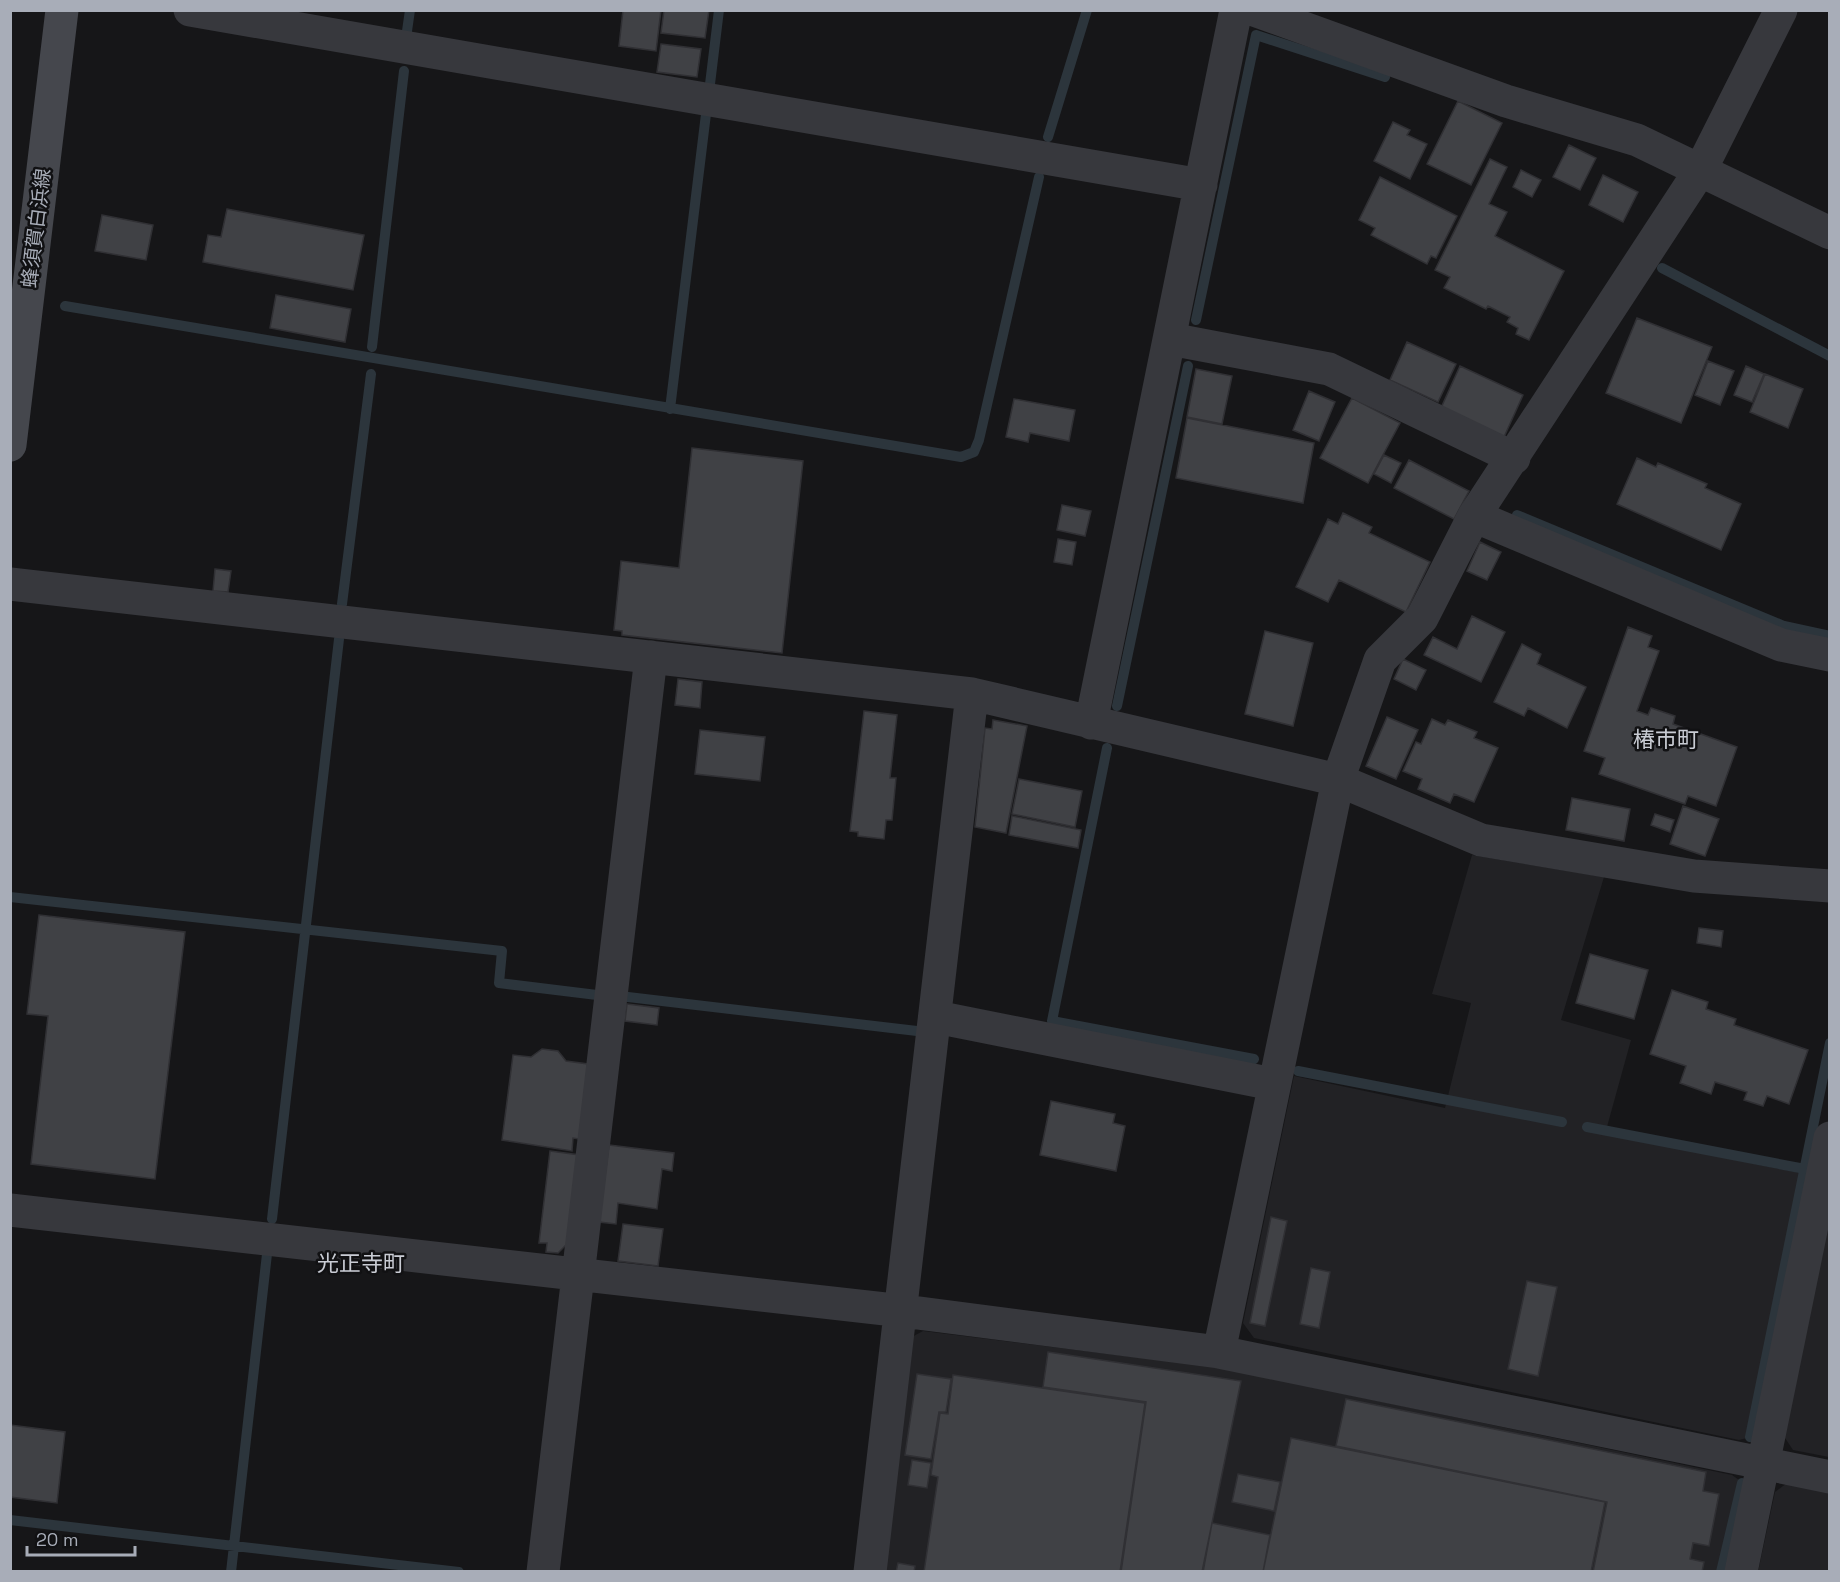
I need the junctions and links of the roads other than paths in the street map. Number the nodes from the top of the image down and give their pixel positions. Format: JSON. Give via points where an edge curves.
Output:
{"nodes":[{"id":1,"x":62,"y":10,"type":"edge"},
{"id":2,"x":190,"y":10,"type":"edge"},
{"id":3,"x":1236,"y":10,"type":"edge"},
{"id":4,"x":1254,"y":10,"type":"edge"},
{"id":5,"x":1780,"y":10,"type":"edge"},
{"id":6,"x":1701,"y":168,"type":"junction"},
{"id":7,"x":1201,"y":185,"type":"junction"},
{"id":8,"x":1830,"y":233,"type":"edge"},
{"id":9,"x":1170,"y":339,"type":"junction"},
{"id":10,"x":10,"y":445,"type":"edge"},
{"id":11,"x":1514,"y":458,"type":"junction"},
{"id":12,"x":1474,"y":516,"type":"junction"},
{"id":13,"x":10,"y":584,"type":"edge"},
{"id":14,"x":1830,"y":655,"type":"edge"},
{"id":15,"x":651,"y":657,"type":"junction"},
{"id":16,"x":972,"y":694,"type":"junction"},
{"id":17,"x":1091,"y":723,"type":"junction"},
{"id":18,"x":1338,"y":780,"type":"junction"},
{"id":19,"x":1830,"y":886,"type":"edge"},
{"id":20,"x":936,"y":1017,"type":"junction"},
{"id":21,"x":1273,"y":1084,"type":"junction"},
{"id":22,"x":1830,"y":1138,"type":"edge"},
{"id":23,"x":10,"y":1210,"type":"edge"},
{"id":24,"x":578,"y":1276,"type":"junction"},
{"id":25,"x":903,"y":1311,"type":"junction"},
{"id":26,"x":1219,"y":1352,"type":"junction"},
{"id":27,"x":1764,"y":1464,"type":"junction"},
{"id":28,"x":1830,"y":1477,"type":"edge"},
{"id":29,"x":543,"y":1572,"type":"edge"},
{"id":30,"x":870,"y":1572,"type":"edge"},
{"id":31,"x":1741,"y":1572,"type":"edge"}],
"edges":[{"from":1,"to":10,"type":"main road","name":"蜂須賀白浜線"},
{"from":2,"to":7,"type":"street"},
{"from":3,"to":7,"type":"street"},
{"from":4,"to":6,"type":"street","via":[[1506,101],[1637,140]]},
{"from":5,"to":6,"type":"street"},
{"from":6,"to":8,"type":"street"},
{"from":6,"to":11,"type":"street"},
{"from":7,"to":9,"type":"street"},
{"from":9,"to":11,"type":"street","via":[[1329,369]]},
{"from":9,"to":17,"type":"street"},
{"from":11,"to":12,"type":"street"},
{"from":12,"to":14,"type":"street","via":[[1781,645]]},
{"from":12,"to":18,"type":"street","via":[[1422,618],[1380,660]]},
{"from":13,"to":15,"type":"street"},
{"from":15,"to":16,"type":"street"},
{"from":15,"to":24,"type":"street"},
{"from":16,"to":17,"type":"street"},
{"from":16,"to":20,"type":"street"},
{"from":17,"to":18,"type":"street"},
{"from":18,"to":19,"type":"street","via":[[1481,840],[1694,876]]},
{"from":18,"to":21,"type":"street"},
{"from":20,"to":21,"type":"street"},
{"from":20,"to":25,"type":"street"},
{"from":21,"to":26,"type":"street"},
{"from":22,"to":27,"type":"street"},
{"from":23,"to":24,"type":"street"},
{"from":24,"to":25,"type":"street"},
{"from":24,"to":29,"type":"street"},
{"from":25,"to":26,"type":"street"},
{"from":25,"to":30,"type":"street"},
{"from":26,"to":27,"type":"street"},
{"from":27,"to":28,"type":"street"},
{"from":27,"to":31,"type":"street"}]}
